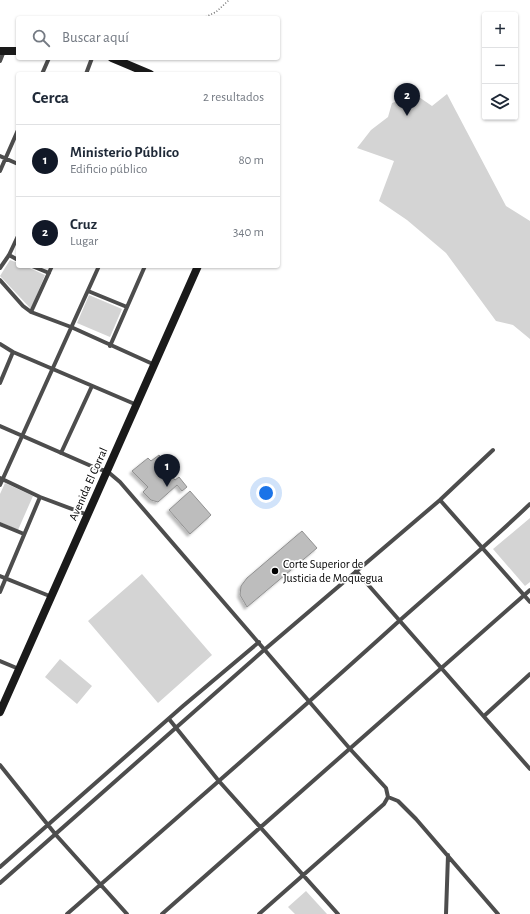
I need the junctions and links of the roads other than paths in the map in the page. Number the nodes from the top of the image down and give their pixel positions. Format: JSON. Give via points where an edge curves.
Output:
{"nodes":[{"id":1,"x":2,"y":51,"type":"edge"},
{"id":2,"x":16,"y":51,"type":"edge"},
{"id":3,"x":48,"y":60,"type":"edge"},
{"id":4,"x":91,"y":60,"type":"edge"},
{"id":5,"x":116,"y":60,"type":"edge"},
{"id":6,"x":0,"y":62,"type":"edge"},
{"id":7,"x":43,"y":72,"type":"edge"},
{"id":8,"x":87,"y":72,"type":"edge"},
{"id":9,"x":139,"y":72,"type":"edge"},
{"id":10,"x":16,"y":135,"type":"edge"},
{"id":11,"x":0,"y":156,"type":"edge"},
{"id":12,"x":6,"y":159,"type":"junction"},
{"id":13,"x":16,"y":163,"type":"edge"},
{"id":14,"x":0,"y":171,"type":"edge"},
{"id":15,"x":16,"y":240,"type":"edge"},
{"id":16,"x":9,"y":255,"type":"junction"},
{"id":17,"x":16,"y":259,"type":"edge"},
{"id":18,"x":0,"y":268,"type":"edge"},
{"id":19,"x":37,"y":268,"type":"edge"},
{"id":20,"x":51,"y":268,"type":"edge"},
{"id":21,"x":98,"y":268,"type":"edge"},
{"id":22,"x":144,"y":268,"type":"edge"},
{"id":23,"x":197,"y":268,"type":"edge"},
{"id":24,"x":48,"y":273,"type":"junction"},
{"id":25,"x":0,"y":280,"type":"edge"},
{"id":26,"x":88,"y":290,"type":"junction"},
{"id":27,"x":127,"y":307,"type":"junction"},
{"id":28,"x":31,"y":312,"type":"junction"},
{"id":29,"x":71,"y":327,"type":"junction"},
{"id":30,"x":0,"y":344,"type":"edge"},
{"id":31,"x":110,"y":346,"type":"junction"},
{"id":32,"x":14,"y":352,"type":"junction"},
{"id":33,"x":155,"y":365,"type":"junction"},
{"id":34,"x":53,"y":369,"type":"junction"},
{"id":35,"x":0,"y":383,"type":"edge"},
{"id":36,"x":92,"y":386,"type":"junction"},
{"id":37,"x":137,"y":405,"type":"junction"},
{"id":38,"x":0,"y":426,"type":"edge"},
{"id":39,"x":22,"y":436,"type":"junction"},
{"id":40,"x":493,"y":450,"type":"dead end"},
{"id":41,"x":61,"y":453,"type":"junction"},
{"id":42,"x":107,"y":471,"type":"junction"},
{"id":43,"x":1,"y":479,"type":"edge"},
{"id":44,"x":0,"y":485,"type":"edge"},
{"id":45,"x":40,"y":497,"type":"junction"},
{"id":46,"x":440,"y":500,"type":"junction"},
{"id":47,"x":530,"y":504,"type":"edge"},
{"id":48,"x":88,"y":515,"type":"junction"},
{"id":49,"x":0,"y":524,"type":"edge"},
{"id":50,"x":24,"y":534,"type":"junction"},
{"id":51,"x":483,"y":549,"type":"junction"},
{"id":52,"x":356,"y":572,"type":"junction"},
{"id":53,"x":0,"y":576,"type":"edge"},
{"id":54,"x":6,"y":578,"type":"junction"},
{"id":55,"x":530,"y":590,"type":"edge"},
{"id":56,"x":0,"y":592,"type":"edge"},
{"id":57,"x":524,"y":595,"type":"junction"},
{"id":58,"x":52,"y":597,"type":"junction"},
{"id":59,"x":530,"y":602,"type":"edge"},
{"id":60,"x":400,"y":621,"type":"junction"},
{"id":61,"x":259,"y":642,"type":"junction"},
{"id":62,"x":264,"y":650,"type":"junction"},
{"id":63,"x":0,"y":660,"type":"edge"},
{"id":64,"x":441,"y":667,"type":"junction"},
{"id":65,"x":20,"y":669,"type":"junction"},
{"id":66,"x":530,"y":674,"type":"edge"},
{"id":67,"x":310,"y":702,"type":"junction"},
{"id":68,"x":0,"y":712,"type":"edge"},
{"id":69,"x":484,"y":716,"type":"junction"},
{"id":70,"x":169,"y":719,"type":"junction"},
{"id":71,"x":177,"y":728,"type":"junction"},
{"id":72,"x":351,"y":750,"type":"junction"},
{"id":73,"x":0,"y":766,"type":"edge"},
{"id":74,"x":530,"y":769,"type":"edge"},
{"id":75,"x":218,"y":780,"type":"junction"},
{"id":76,"x":388,"y":797,"type":"junction"},
{"id":77,"x":49,"y":826,"type":"junction"},
{"id":78,"x":261,"y":828,"type":"junction"},
{"id":79,"x":56,"y":835,"type":"junction"},
{"id":80,"x":448,"y":856,"type":"junction"},
{"id":81,"x":0,"y":868,"type":"edge"},
{"id":82,"x":304,"y":876,"type":"junction"},
{"id":83,"x":0,"y":883,"type":"edge"},
{"id":84,"x":101,"y":884,"type":"junction"},
{"id":85,"x":67,"y":914,"type":"edge"},
{"id":86,"x":128,"y":914,"type":"edge"},
{"id":87,"x":162,"y":914,"type":"edge"},
{"id":88,"x":260,"y":914,"type":"edge"},
{"id":89,"x":338,"y":914,"type":"edge"},
{"id":90,"x":446,"y":914,"type":"edge"},
{"id":91,"x":498,"y":914,"type":"edge"}],
"edges":[{"from":1,"to":2,"type":"street"},
{"from":1,"to":6,"type":"street"},
{"from":3,"to":7,"type":"street"},
{"from":4,"to":8,"type":"street"},
{"from":5,"to":9,"type":"street"},
{"from":10,"to":12,"type":"street"},
{"from":11,"to":12,"type":"street"},
{"from":12,"to":13,"type":"street"},
{"from":12,"to":14,"type":"street"},
{"from":15,"to":16,"type":"street"},
{"from":16,"to":17,"type":"street"},
{"from":16,"to":18,"type":"street"},
{"from":19,"to":24,"type":"street"},
{"from":20,"to":24,"type":"street"},
{"from":21,"to":26,"type":"street"},
{"from":22,"to":27,"type":"street"},
{"from":23,"to":33,"type":"street","name":"Avenida El Corral"},
{"from":24,"to":28,"type":"street"},
{"from":25,"to":28,"type":"street"},
{"from":26,"to":27,"type":"street"},
{"from":26,"to":29,"type":"street"},
{"from":27,"to":31,"type":"street"},
{"from":28,"to":29,"type":"street"},
{"from":29,"to":31,"type":"street"},
{"from":29,"to":34,"type":"street"},
{"from":30,"to":32,"type":"street"},
{"from":31,"to":33,"type":"street"},
{"from":32,"to":34,"type":"street"},
{"from":32,"to":35,"type":"street"},
{"from":33,"to":37,"type":"street","name":"Avenida El Corral"},
{"from":34,"to":36,"type":"street"},
{"from":34,"to":39,"type":"street"},
{"from":36,"to":37,"type":"street"},
{"from":36,"to":41,"type":"street"},
{"from":37,"to":42,"type":"street","name":"Avenida El Corral"},
{"from":38,"to":39,"type":"street"},
{"from":39,"to":41,"type":"street"},
{"from":39,"to":43,"type":"street"},
{"from":40,"to":46,"type":"street"},
{"from":41,"to":42,"type":"street"},
{"from":42,"to":48,"type":"street","name":"Avenida El Corral"},
{"from":42,"to":61,"type":"street","via":[[120,482]]},
{"from":43,"to":44,"type":"street"},
{"from":43,"to":45,"type":"street"},
{"from":45,"to":48,"type":"street"},
{"from":45,"to":50,"type":"street"},
{"from":46,"to":51,"type":"street"},
{"from":46,"to":52,"type":"street"},
{"from":47,"to":51,"type":"street"},
{"from":48,"to":58,"type":"street","name":"Avenida El Corral"},
{"from":49,"to":50,"type":"street"},
{"from":50,"to":54,"type":"street"},
{"from":51,"to":57,"type":"street"},
{"from":51,"to":60,"type":"street"},
{"from":52,"to":60,"type":"street"},
{"from":52,"to":62,"type":"street"},
{"from":53,"to":54,"type":"street"},
{"from":54,"to":56,"type":"street"},
{"from":54,"to":58,"type":"street"},
{"from":55,"to":57,"type":"street"},
{"from":57,"to":59,"type":"street"},
{"from":57,"to":64,"type":"street"},
{"from":58,"to":65,"type":"street","name":"Avenida El Corral"},
{"from":60,"to":64,"type":"street"},
{"from":60,"to":67,"type":"street"},
{"from":61,"to":62,"type":"street"},
{"from":61,"to":70,"type":"street"},
{"from":62,"to":67,"type":"street"},
{"from":62,"to":71,"type":"street"},
{"from":63,"to":65,"type":"street"},
{"from":64,"to":69,"type":"street"},
{"from":64,"to":72,"type":"street"},
{"from":65,"to":68,"type":"street","name":"Avenida El Corral"},
{"from":66,"to":69,"type":"street"},
{"from":67,"to":72,"type":"street"},
{"from":67,"to":75,"type":"street"},
{"from":69,"to":74,"type":"street"},
{"from":70,"to":71,"type":"street"},
{"from":70,"to":77,"type":"street"},
{"from":71,"to":75,"type":"street"},
{"from":71,"to":79,"type":"street"},
{"from":72,"to":76,"type":"street","via":[[386,788]]},
{"from":72,"to":78,"type":"street"},
{"from":73,"to":77,"type":"street"},
{"from":75,"to":78,"type":"street"},
{"from":75,"to":84,"type":"street"},
{"from":76,"to":80,"type":"street","via":[[401,804]]},
{"from":76,"to":82,"type":"street","via":[[384,804]]},
{"from":77,"to":79,"type":"street"},
{"from":77,"to":81,"type":"street"},
{"from":78,"to":82,"type":"street"},
{"from":78,"to":87,"type":"street"},
{"from":79,"to":83,"type":"street"},
{"from":79,"to":84,"type":"street"},
{"from":80,"to":90,"type":"street"},
{"from":80,"to":91,"type":"street"},
{"from":82,"to":88,"type":"street"},
{"from":82,"to":89,"type":"street"},
{"from":84,"to":85,"type":"street"},
{"from":84,"to":86,"type":"street"}]}
